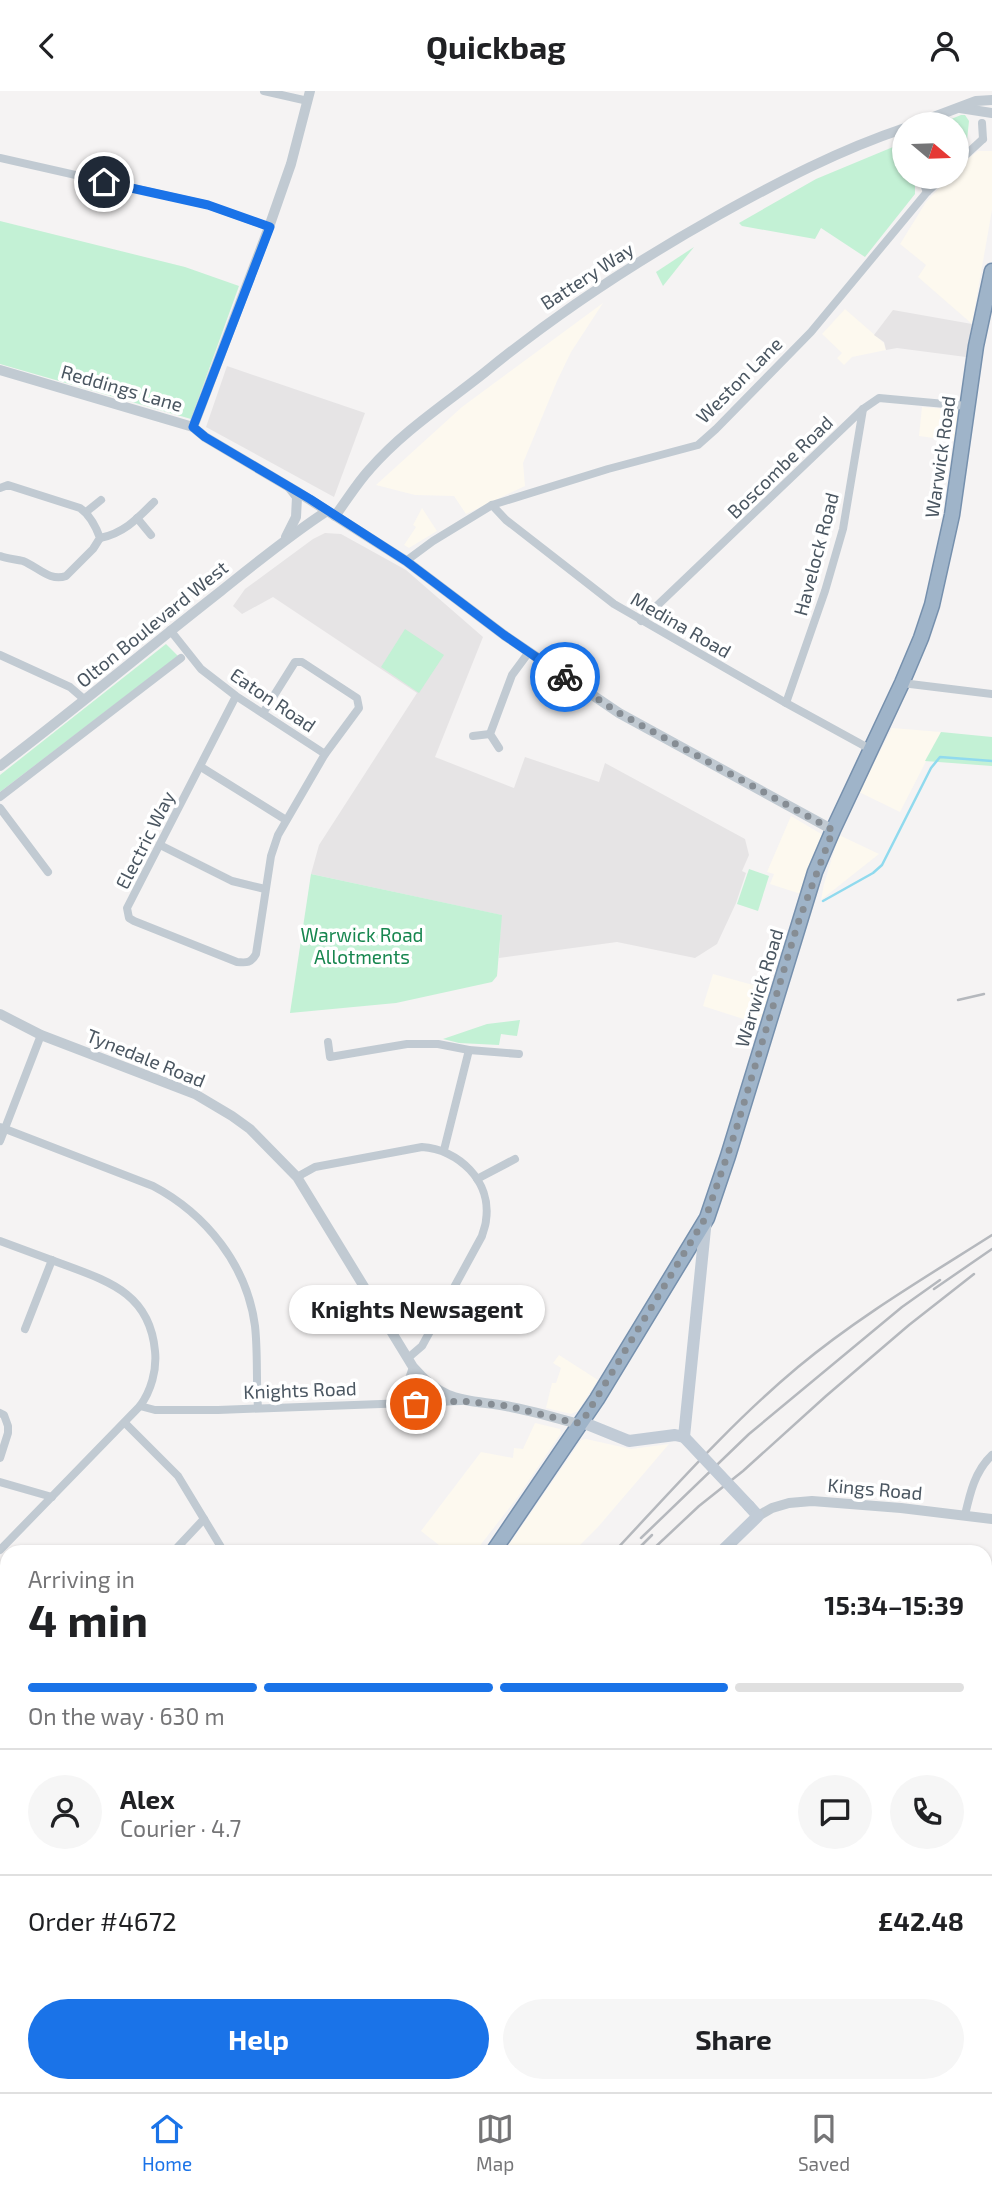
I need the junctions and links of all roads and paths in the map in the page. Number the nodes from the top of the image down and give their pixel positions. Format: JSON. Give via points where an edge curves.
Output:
{"nodes":[{"id":1,"x":264,"y":91,"type":"edge"},
{"id":2,"x":309,"y":96,"type":"edge"},
{"id":3,"x":992,"y":100,"type":"edge"},
{"id":4,"x":960,"y":108,"type":"junction"},
{"id":5,"x":949,"y":112,"type":"edge"},
{"id":6,"x":992,"y":113,"type":"edge"},
{"id":7,"x":982,"y":123,"type":"dead end"},
{"id":8,"x":892,"y":136,"type":"edge"},
{"id":9,"x":988,"y":139,"type":"edge"},
{"id":10,"x":970,"y":153,"type":"edge"},
{"id":11,"x":0,"y":158,"type":"edge"},
{"id":12,"x":925,"y":189,"type":"edge"},
{"id":13,"x":931,"y":189,"type":"edge"},
{"id":14,"x":927,"y":193,"type":"junction"},
{"id":15,"x":270,"y":227,"type":"junction"},
{"id":16,"x":992,"y":271,"type":"edge"},
{"id":17,"x":0,"y":370,"type":"edge"},
{"id":18,"x":967,"y":406,"type":"junction"},
{"id":19,"x":863,"y":409,"type":"junction"},
{"id":20,"x":193,"y":427,"type":"junction"},
{"id":21,"x":289,"y":487,"type":"junction"},
{"id":22,"x":0,"y":488,"type":"edge"},
{"id":23,"x":101,"y":500,"type":"dead end"},
{"id":24,"x":154,"y":502,"type":"dead end"},
{"id":25,"x":492,"y":505,"type":"junction"},
{"id":26,"x":86,"y":512,"type":"junction"},
{"id":27,"x":331,"y":513,"type":"junction"},
{"id":28,"x":137,"y":519,"type":"junction"},
{"id":29,"x":151,"y":535,"type":"dead end"},
{"id":30,"x":100,"y":538,"type":"junction"},
{"id":31,"x":285,"y":539,"type":"junction"},
{"id":32,"x":0,"y":556,"type":"edge"},
{"id":33,"x":406,"y":561,"type":"junction"},
{"id":34,"x":641,"y":621,"type":"junction"},
{"id":35,"x":170,"y":630,"type":"junction"},
{"id":36,"x":529,"y":652,"type":"junction"},
{"id":37,"x":0,"y":655,"type":"edge"},
{"id":38,"x":181,"y":658,"type":"dead end"},
{"id":39,"x":902,"y":683,"type":"junction"},
{"id":40,"x":992,"y":694,"type":"edge"},
{"id":41,"x":236,"y":696,"type":"junction"},
{"id":42,"x":86,"y":700,"type":"junction"},
{"id":43,"x":786,"y":703,"type":"junction"},
{"id":44,"x":263,"y":713,"type":"junction"},
{"id":45,"x":490,"y":734,"type":"junction"},
{"id":46,"x":473,"y":736,"type":"dead end"},
{"id":47,"x":499,"y":748,"type":"dead end"},
{"id":48,"x":870,"y":749,"type":"junction"},
{"id":49,"x":325,"y":754,"type":"junction"},
{"id":50,"x":0,"y":766,"type":"edge"},
{"id":51,"x":201,"y":768,"type":"junction"},
{"id":52,"x":0,"y":797,"type":"edge"},
{"id":53,"x":0,"y":808,"type":"edge"},
{"id":54,"x":286,"y":820,"type":"junction"},
{"id":55,"x":833,"y":830,"type":"junction"},
{"id":56,"x":160,"y":845,"type":"junction"},
{"id":57,"x":47,"y":872,"type":"dead end"},
{"id":58,"x":265,"y":889,"type":"junction"},
{"id":59,"x":253,"y":961,"type":"joint"},
{"id":60,"x":0,"y":1014,"type":"edge"},
{"id":61,"x":41,"y":1035,"type":"junction"},
{"id":62,"x":328,"y":1042,"type":"dead end"},
{"id":63,"x":469,"y":1050,"type":"junction"},
{"id":64,"x":519,"y":1054,"type":"dead end"},
{"id":65,"x":2,"y":1128,"type":"edge"},
{"id":66,"x":0,"y":1142,"type":"edge"},
{"id":67,"x":444,"y":1150,"type":"junction"},
{"id":68,"x":515,"y":1159,"type":"dead end"},
{"id":69,"x":297,"y":1177,"type":"junction"},
{"id":70,"x":477,"y":1179,"type":"junction"},
{"id":71,"x":706,"y":1217,"type":"junction"},
{"id":72,"x":0,"y":1241,"type":"edge"},
{"id":73,"x":686,"y":1252,"type":"junction"},
{"id":74,"x":52,"y":1260,"type":"junction"},
{"id":75,"x":700,"y":1279,"type":"junction"},
{"id":76,"x":25,"y":1329,"type":"dead end"},
{"id":77,"x":410,"y":1362,"type":"junction"},
{"id":78,"x":463,"y":1401,"type":"junction"},
{"id":79,"x":392,"y":1404,"type":"junction"},
{"id":80,"x":139,"y":1406,"type":"junction"},
{"id":81,"x":258,"y":1408,"type":"junction"},
{"id":82,"x":0,"y":1413,"type":"edge"},
{"id":83,"x":582,"y":1422,"type":"junction"},
{"id":84,"x":125,"y":1423,"type":"junction"},
{"id":85,"x":684,"y":1437,"type":"junction"},
{"id":86,"x":992,"y":1455,"type":"edge"},
{"id":87,"x":0,"y":1458,"type":"edge"},
{"id":88,"x":0,"y":1482,"type":"edge"},
{"id":89,"x":52,"y":1497,"type":"junction"},
{"id":90,"x":753,"y":1511,"type":"junction"},
{"id":91,"x":965,"y":1515,"type":"junction"},
{"id":92,"x":204,"y":1519,"type":"junction"},
{"id":93,"x":992,"y":1519,"type":"edge"},
{"id":94,"x":5,"y":1545,"type":"edge"},
{"id":95,"x":180,"y":1545,"type":"edge"},
{"id":96,"x":220,"y":1545,"type":"edge"},
{"id":97,"x":498,"y":1545,"type":"edge"},
{"id":98,"x":726,"y":1545,"type":"edge"}],
"edges":[{"from":1,"to":2,"type":"street"},
{"from":2,"to":15,"type":"street"},
{"from":3,"to":4,"type":"street"},
{"from":4,"to":5,"type":"street"},
{"from":4,"to":6,"type":"street"},
{"from":7,"to":9,"type":"street"},
{"from":8,"to":27,"type":"street","name":"Battery Way","via":[[773,184],[553,318],[402,436]]},
{"from":9,"to":10,"type":"street"},
{"from":11,"to":15,"type":"street","via":[[208,205]]},
{"from":12,"to":14,"type":"street"},
{"from":13,"to":14,"type":"street","name":"Weston Lane"},
{"from":14,"to":25,"type":"street","name":"Weston Lane","via":[[811,332],[698,445]]},
{"from":15,"to":20,"type":"street"},
{"from":16,"to":18,"type":"highway","name":"Warwick Road"},
{"from":17,"to":20,"type":"street","name":"Reddings Lane"},
{"from":18,"to":19,"type":"street","name":"Boscombe Road","via":[[879,398]]},
{"from":18,"to":39,"type":"highway","name":"Warwick Road","via":[[946,549],[932,605]]},
{"from":19,"to":34,"type":"street","name":"Boscombe Road"},
{"from":19,"to":43,"type":"street","name":"Havelock Road","via":[[843,529]]},
{"from":20,"to":21,"type":"street","name":"Reddings Lane"},
{"from":21,"to":27,"type":"street","name":"Reddings Lane"},
{"from":21,"to":31,"type":"street","via":[[297,498],[296,517]]},
{"from":22,"to":26,"type":"street","via":[[8,485]]},
{"from":23,"to":26,"type":"street"},
{"from":24,"to":28,"type":"street"},
{"from":25,"to":33,"type":"street","name":"Weston Lane"},
{"from":25,"to":34,"type":"street","name":"Medina Road","via":[[603,596]]},
{"from":26,"to":30,"type":"street"},
{"from":27,"to":31,"type":"street","name":"Olton Boulevard West"},
{"from":27,"to":33,"type":"street","name":"Reddings Lane"},
{"from":28,"to":29,"type":"street"},
{"from":28,"to":30,"type":"street","via":[[114,535]]},
{"from":30,"to":32,"type":"street","via":[[60,578]]},
{"from":31,"to":35,"type":"street","name":"Olton Boulevard West"},
{"from":33,"to":36,"type":"street","name":"Reddings Lane"},
{"from":34,"to":43,"type":"street","name":"Medina Road"},
{"from":35,"to":41,"type":"street","name":"Eaton Road","via":[[201,669]]},
{"from":35,"to":42,"type":"street","name":"Olton Boulevard West"},
{"from":36,"to":45,"type":"street","via":[[512,675]]},
{"from":36,"to":55,"type":"street","name":"Reddings Lane","via":[[619,713]]},
{"from":37,"to":42,"type":"street","via":[[70,687]]},
{"from":38,"to":52,"type":"street"},
{"from":39,"to":40,"type":"street"},
{"from":39,"to":48,"type":"highway","name":"Warwick Road"},
{"from":41,"to":44,"type":"street","name":"Eaton Road"},
{"from":41,"to":51,"type":"street","name":"Electric Way"},
{"from":42,"to":50,"type":"street","name":"Olton Boulevard West"},
{"from":43,"to":48,"type":"street","name":"Medina Road"},
{"from":44,"to":49,"type":"street","name":"Eaton Road"},
{"from":44,"to":49,"type":"street","via":[[295,663],[302,662],[357,698],[359,708]]},
{"from":45,"to":46,"type":"street"},
{"from":45,"to":47,"type":"street"},
{"from":48,"to":55,"type":"highway","name":"Warwick Road"},
{"from":49,"to":54,"type":"street","name":"Eaton Road"},
{"from":51,"to":54,"type":"street"},
{"from":51,"to":56,"type":"street","name":"Electric Way"},
{"from":53,"to":57,"type":"street"},
{"from":54,"to":58,"type":"street","name":"Eaton Road","via":[[271,856]]},
{"from":55,"to":71,"type":"highway","name":"Warwick Road","via":[[798,923]]},
{"from":56,"to":58,"type":"street","via":[[232,881]]},
{"from":56,"to":59,"type":"street","name":"Electric Way","via":[[127,908],[128,918],[237,962]]},
{"from":58,"to":59,"type":"street","name":"Eaton Road"},
{"from":60,"to":61,"type":"street","name":"Tynedale Road"},
{"from":61,"to":65,"type":"street"},
{"from":61,"to":69,"type":"street","name":"Tynedale Road","via":[[195,1094],[250,1129]]},
{"from":62,"to":63,"type":"street","via":[[330,1057],[407,1044]]},
{"from":63,"to":64,"type":"street"},
{"from":63,"to":67,"type":"street"},
{"from":65,"to":66,"type":"street"},
{"from":65,"to":81,"type":"street","via":[[153,1186],[206,1225],[229,1257],[250,1301],[256,1330]]},
{"from":67,"to":69,"type":"street","via":[[422,1147],[337,1162]]},
{"from":67,"to":70,"type":"street"},
{"from":68,"to":70,"type":"street"},
{"from":69,"to":77,"type":"street","name":"Tynedale Road"},
{"from":70,"to":77,"type":"street","via":[[486,1203],[482,1236]]},
{"from":71,"to":73,"type":"highway","name":"Warwick Road"},
{"from":71,"to":75,"type":"main road"},
{"from":72,"to":74,"type":"street"},
{"from":73,"to":75,"type":"main road","via":[[696,1260]]},
{"from":73,"to":83,"type":"highway","name":"Warwick Road"},
{"from":74,"to":76,"type":"street"},
{"from":74,"to":80,"type":"street","via":[[115,1285],[138,1304],[151,1329],[156,1357],[154,1374]]},
{"from":75,"to":85,"type":"main road"},
{"from":77,"to":78,"type":"street","name":"Knights Road","via":[[427,1383]]},
{"from":77,"to":79,"type":"street","via":[[404,1393]]},
{"from":78,"to":79,"type":"street","name":"Knights Road"},
{"from":78,"to":83,"type":"street","name":"Knights Road"},
{"from":79,"to":81,"type":"street","name":"Knights Road"},
{"from":80,"to":81,"type":"street","name":"Knights Road","via":[[168,1411]]},
{"from":80,"to":84,"type":"street"},
{"from":82,"to":87,"type":"street","via":[[8,1426]]},
{"from":83,"to":85,"type":"main road","via":[[629,1441]]},
{"from":83,"to":97,"type":"highway","name":"Warwick Road"},
{"from":84,"to":89,"type":"street"},
{"from":84,"to":92,"type":"street","via":[[178,1476]]},
{"from":85,"to":90,"type":"main road","bridge":true},
{"from":86,"to":91,"type":"street","via":[[982,1464]]},
{"from":88,"to":89,"type":"street"},
{"from":89,"to":94,"type":"street"},
{"from":90,"to":91,"type":"street","name":"Kings Road","via":[[812,1501]]},
{"from":90,"to":98,"type":"main road"},
{"from":91,"to":93,"type":"street","name":"Kings Road"},
{"from":92,"to":95,"type":"street"},
{"from":92,"to":96,"type":"street"}]}
